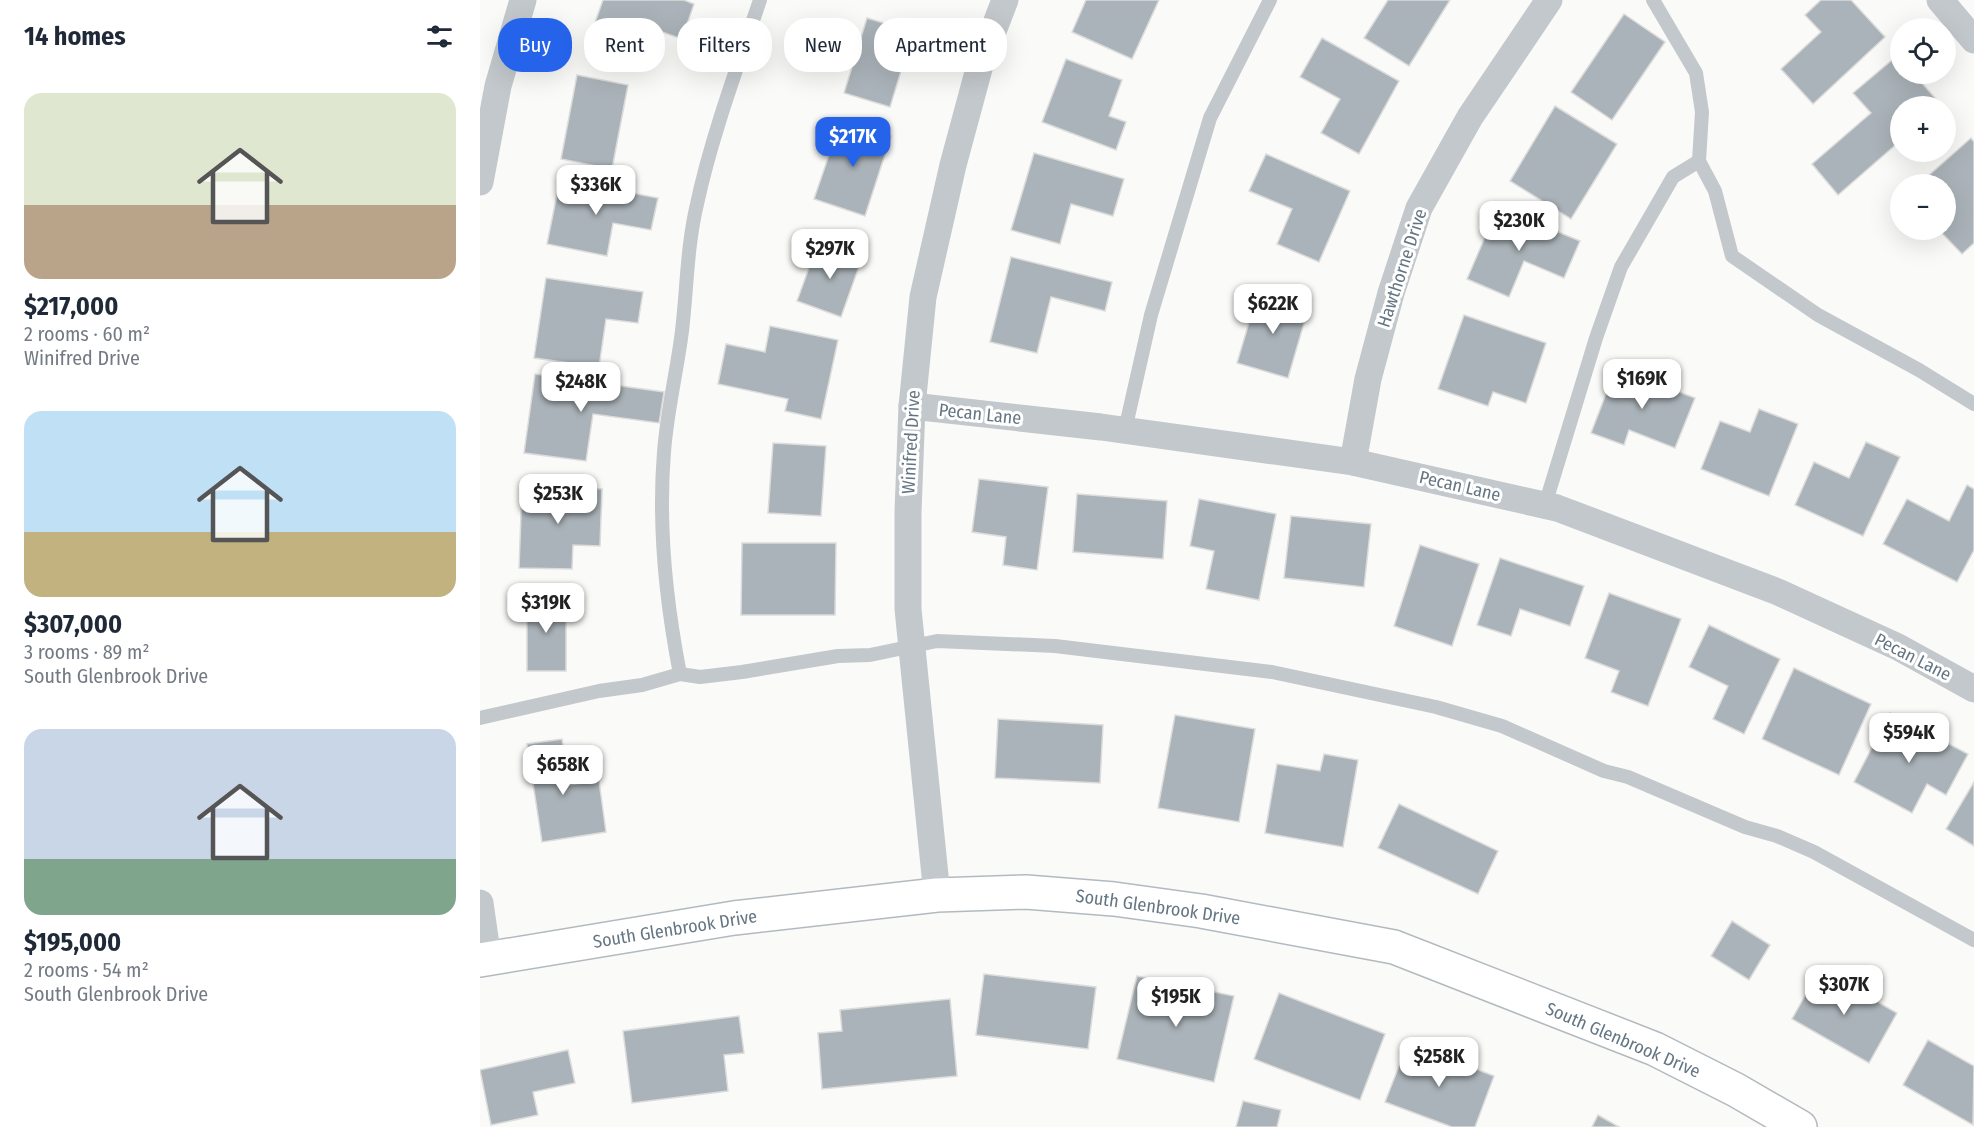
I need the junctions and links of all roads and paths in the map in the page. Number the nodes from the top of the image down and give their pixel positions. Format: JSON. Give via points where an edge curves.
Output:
{"nodes":[{"id":1,"x":523,"y":0,"type":"edge"},
{"id":2,"x":760,"y":0,"type":"edge"},
{"id":3,"x":1005,"y":0,"type":"edge"},
{"id":4,"x":1269,"y":0,"type":"edge"},
{"id":5,"x":1549,"y":0,"type":"edge"},
{"id":6,"x":1653,"y":0,"type":"edge"},
{"id":7,"x":1940,"y":0,"type":"edge"},
{"id":8,"x":1974,"y":40,"type":"edge"},
{"id":9,"x":1699,"y":161,"type":"junction"},
{"id":10,"x":480,"y":182,"type":"edge"},
{"id":11,"x":1974,"y":404,"type":"edge"},
{"id":12,"x":912,"y":406,"type":"junction"},
{"id":13,"x":1125,"y":430,"type":"junction"},
{"id":14,"x":1353,"y":462,"type":"junction"},
{"id":15,"x":1545,"y":505,"type":"junction"},
{"id":16,"x":912,"y":647,"type":"junction"},
{"id":17,"x":680,"y":674,"type":"junction"},
{"id":18,"x":1974,"y":689,"type":"edge"},
{"id":19,"x":480,"y":718,"type":"edge"},
{"id":20,"x":937,"y":895,"type":"junction"},
{"id":21,"x":480,"y":903,"type":"edge"},
{"id":22,"x":1974,"y":940,"type":"edge"},
{"id":23,"x":484,"y":959,"type":"edge"},
{"id":24,"x":1800,"y":1127,"type":"edge"}],
"edges":[{"from":1,"to":10,"type":"street","via":[[498,86]]},
{"from":2,"to":17,"type":"lane","via":[[697,204],[663,454],[669,605]]},
{"from":3,"to":12,"type":"street","name":"Winifred Drive","via":[[980,65],[953,165],[923,297]]},
{"from":4,"to":13,"type":"lane","via":[[1210,118],[1151,315]]},
{"from":5,"to":14,"type":"street","name":"Hawthorne Drive","via":[[1470,117],[1419,208],[1368,379]]},
{"from":6,"to":9,"type":"lane","via":[[1696,73],[1702,112]]},
{"from":7,"to":8,"type":"street"},
{"from":9,"to":11,"type":"lane","via":[[1715,191],[1732,256],[1818,315]]},
{"from":9,"to":15,"type":"lane","via":[[1673,177],[1621,267]]},
{"from":12,"to":13,"type":"street","name":"Pecan Lane"},
{"from":12,"to":16,"type":"street","name":"Winifred Drive","via":[[908,609]]},
{"from":13,"to":14,"type":"street","name":"Pecan Lane"},
{"from":14,"to":15,"type":"street","name":"Pecan Lane"},
{"from":15,"to":18,"type":"street","name":"Pecan Lane","via":[[1778,592],[1898,647]]},
{"from":16,"to":17,"type":"lane","via":[[700,677]]},
{"from":16,"to":20,"type":"street","name":"Winifred Drive"},
{"from":16,"to":22,"type":"lane","via":[[937,641],[1056,646],[1212,663],[1310,679],[1436,707],[1502,726],[1604,771],[1815,852]]},
{"from":17,"to":19,"type":"lane"},
{"from":20,"to":23,"type":"street","name":"South Glenbrook Drive","via":[[734,918]]},
{"from":20,"to":24,"type":"street","name":"South Glenbrook Drive","via":[[1026,892],[1114,899],[1201,910],[1394,947],[1655,1050]]},
{"from":21,"to":23,"type":"street"}]}
